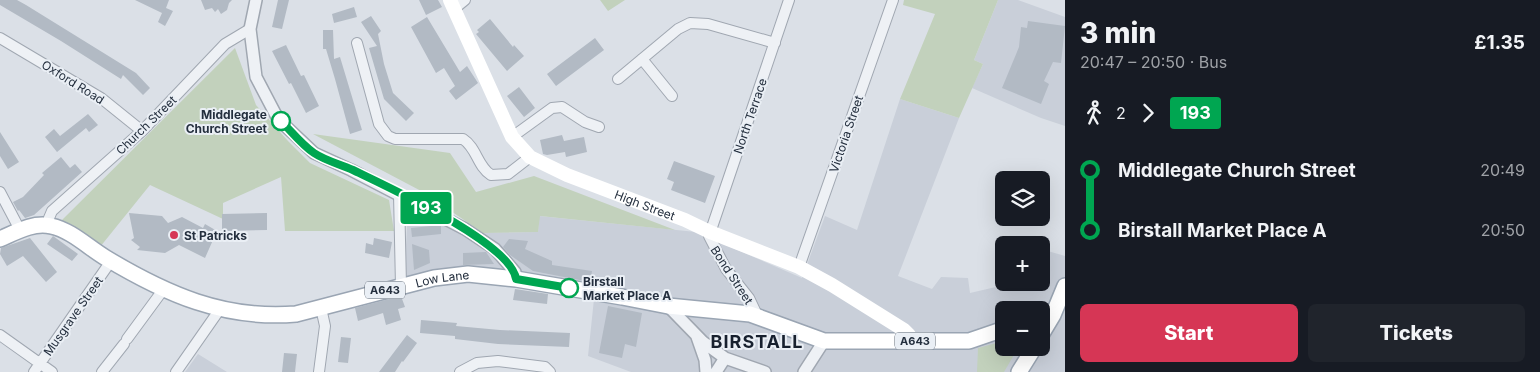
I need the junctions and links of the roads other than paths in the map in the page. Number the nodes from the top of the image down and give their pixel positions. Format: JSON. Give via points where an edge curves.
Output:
{"nodes":[{"id":1,"x":256,"y":0,"type":"edge"},
{"id":2,"x":790,"y":0,"type":"edge"},
{"id":3,"x":893,"y":0,"type":"edge"},
{"id":4,"x":457,"y":3,"type":"edge"},
{"id":5,"x":250,"y":29,"type":"junction"},
{"id":6,"x":0,"y":38,"type":"edge"},
{"id":7,"x":357,"y":43,"type":"dead end"},
{"id":8,"x":775,"y":43,"type":"junction"},
{"id":9,"x":642,"y":59,"type":"junction"},
{"id":10,"x":618,"y":79,"type":"dead end"},
{"id":11,"x":672,"y":96,"type":"dead end"},
{"id":12,"x":599,"y":127,"type":"dead end"},
{"id":13,"x":142,"y":131,"type":"junction"},
{"id":14,"x":512,"y":137,"type":"junction"},
{"id":15,"x":530,"y":157,"type":"junction"},
{"id":16,"x":0,"y":192,"type":"edge"},
{"id":17,"x":399,"y":194,"type":"junction"},
{"id":18,"x":48,"y":225,"type":"junction"},
{"id":19,"x":20,"y":230,"type":"junction"},
{"id":20,"x":710,"y":232,"type":"junction"},
{"id":21,"x":0,"y":239,"type":"edge"},
{"id":22,"x":112,"y":261,"type":"junction"},
{"id":23,"x":799,"y":267,"type":"junction"},
{"id":24,"x":516,"y":279,"type":"junction"},
{"id":25,"x":401,"y":286,"type":"junction"},
{"id":26,"x":1065,"y":286,"type":"edge"},
{"id":27,"x":164,"y":290,"type":"junction"},
{"id":28,"x":668,"y":306,"type":"junction"},
{"id":29,"x":321,"y":308,"type":"junction"},
{"id":30,"x":220,"y":309,"type":"junction"},
{"id":31,"x":1053,"y":315,"type":"edge"},
{"id":32,"x":758,"y":317,"type":"junction"},
{"id":33,"x":995,"y":332,"type":"edge"},
{"id":34,"x":0,"y":335,"type":"edge"},
{"id":35,"x":696,"y":335,"type":"junction"},
{"id":36,"x":824,"y":341,"type":"junction"},
{"id":37,"x":910,"y":341,"type":"junction"},
{"id":38,"x":1029,"y":356,"type":"edge"},
{"id":39,"x":725,"y":358,"type":"junction"},
{"id":40,"x":37,"y":368,"type":"edge"},
{"id":41,"x":52,"y":372,"type":"edge"},
{"id":42,"x":102,"y":372,"type":"edge"},
{"id":43,"x":176,"y":372,"type":"edge"},
{"id":44,"x":319,"y":372,"type":"edge"},
{"id":45,"x":460,"y":372,"type":"edge"},
{"id":46,"x":550,"y":372,"type":"edge"},
{"id":47,"x":706,"y":372,"type":"edge"},
{"id":48,"x":716,"y":372,"type":"edge"},
{"id":49,"x":765,"y":372,"type":"edge"},
{"id":50,"x":804,"y":372,"type":"edge"},
{"id":51,"x":1019,"y":372,"type":"edge"}],
"edges":[{"from":1,"to":5,"type":"street"},
{"from":2,"to":8,"type":"street","name":"North Terrace"},
{"from":3,"to":23,"type":"street","name":"Victoria Street"},
{"from":4,"to":14,"type":"main road","name":"High Street"},
{"from":5,"to":13,"type":"street","name":"Church Street","via":[[225,44]]},
{"from":5,"to":17,"type":"street","via":[[256,77],[278,119],[314,153]]},
{"from":6,"to":13,"type":"street","name":"Oxford Road","via":[[101,98]]},
{"from":7,"to":15,"type":"street","via":[[379,124],[388,136],[395,139],[463,139],[470,143],[482,168],[491,175],[508,174]]},
{"from":8,"to":9,"type":"street","via":[[708,24],[690,23]]},
{"from":8,"to":20,"type":"street","name":"North Terrace"},
{"from":9,"to":10,"type":"street"},
{"from":9,"to":11,"type":"street"},
{"from":12,"to":14,"type":"street","via":[[585,122],[562,106],[552,108]]},
{"from":13,"to":18,"type":"street","name":"Church Street","via":[[52,211]]},
{"from":14,"to":15,"type":"main road","name":"High Street"},
{"from":15,"to":20,"type":"main road","name":"High Street"},
{"from":16,"to":19,"type":"street"},
{"from":17,"to":24,"type":"street","via":[[495,249],[515,272]]},
{"from":17,"to":25,"type":"street"},
{"from":18,"to":19,"type":"main road"},
{"from":18,"to":22,"type":"main road","name":"Low Lane","via":[[65,231]]},
{"from":19,"to":21,"type":"main road"},
{"from":20,"to":23,"type":"main road","name":"High Street"},
{"from":20,"to":32,"type":"street","name":"Bond Street","via":[[709,239]]},
{"from":22,"to":27,"type":"main road","name":"Low Lane","number":"A643"},
{"from":22,"to":40,"type":"street","name":"Musgrave Street"},
{"from":23,"to":37,"type":"main road","name":"High Street","via":[[904,330]]},
{"from":24,"to":25,"type":"main road","name":"Low Lane","number":"A643","via":[[468,274]]},
{"from":24,"to":28,"type":"main road","name":"Low Lane","number":"A643"},
{"from":25,"to":29,"type":"main road","name":"Low Lane","number":"A643"},
{"from":26,"to":31,"type":"main road"},
{"from":27,"to":30,"type":"main road","name":"Low Lane","number":"A643"},
{"from":27,"to":42,"type":"street"},
{"from":28,"to":32,"type":"main road","name":"Low Lane","number":"A643"},
{"from":28,"to":35,"type":"street"},
{"from":29,"to":30,"type":"main road","name":"Low Lane","number":"A643","via":[[284,315]]},
{"from":29,"to":44,"type":"street","via":[[325,326]]},
{"from":30,"to":43,"type":"street"},
{"from":32,"to":36,"type":"main road","name":"Low Lane","number":"A643"},
{"from":33,"to":37,"type":"main road","number":"A643","via":[[969,341]]},
{"from":34,"to":40,"type":"street"},
{"from":35,"to":39,"type":"street"},
{"from":35,"to":47,"type":"street"},
{"from":36,"to":37,"type":"main road","number":"A643"},
{"from":36,"to":50,"type":"street"},
{"from":38,"to":51,"type":"main road"},
{"from":39,"to":48,"type":"street"},
{"from":39,"to":49,"type":"street"},
{"from":40,"to":41,"type":"street"},
{"from":45,"to":46,"type":"street","via":[[476,363],[498,361],[546,367]]}]}
